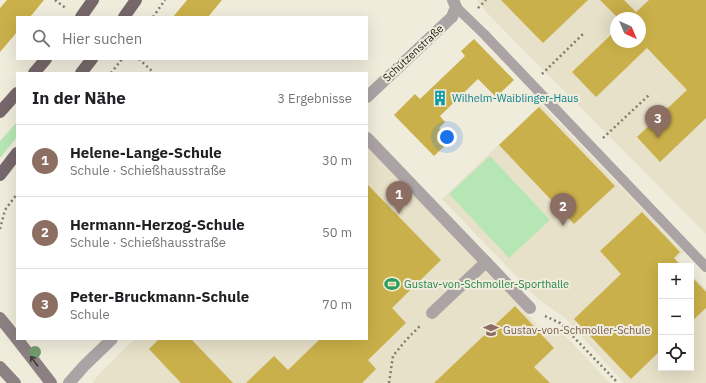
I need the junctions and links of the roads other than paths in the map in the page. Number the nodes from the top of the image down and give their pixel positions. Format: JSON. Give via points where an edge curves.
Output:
{"nodes":[{"id":1,"x":93,"y":0,"type":"edge"},
{"id":2,"x":136,"y":0,"type":"edge"},
{"id":3,"x":454,"y":3,"type":"edge"},
{"id":4,"x":82,"y":16,"type":"edge"},
{"id":5,"x":125,"y":16,"type":"edge"},
{"id":6,"x":45,"y":60,"type":"edge"},
{"id":7,"x":91,"y":60,"type":"edge"},
{"id":8,"x":35,"y":72,"type":"edge"},
{"id":9,"x":82,"y":72,"type":"edge"},
{"id":10,"x":16,"y":94,"type":"edge"},
{"id":11,"x":368,"y":96,"type":"edge"},
{"id":12,"x":0,"y":112,"type":"edge"},
{"id":13,"x":368,"y":139,"type":"edge"},
{"id":14,"x":16,"y":154,"type":"edge"},
{"id":15,"x":0,"y":175,"type":"edge"},
{"id":16,"x":486,"y":262,"type":"junction"},
{"id":17,"x":706,"y":267,"type":"edge"},
{"id":18,"x":530,"y":308,"type":"road end"},
{"id":19,"x":432,"y":313,"type":"road end"},
{"id":20,"x":0,"y":318,"type":"edge"},
{"id":21,"x":16,"y":338,"type":"edge"},
{"id":22,"x":18,"y":340,"type":"edge"},
{"id":23,"x":111,"y":340,"type":"edge"},
{"id":24,"x":0,"y":367,"type":"edge"},
{"id":25,"x":15,"y":383,"type":"edge"},
{"id":26,"x":51,"y":383,"type":"edge"},
{"id":27,"x":69,"y":383,"type":"edge"}],
"edges":[{"from":1,"to":4,"type":"main road"},
{"from":2,"to":5,"type":"main road"},
{"from":3,"to":11,"type":"street","name":"Schützenstraße","via":[[452,17]]},
{"from":3,"to":17,"type":"lane"},
{"from":6,"to":8,"type":"main road"},
{"from":7,"to":9,"type":"main road"},
{"from":10,"to":12,"type":"main road"},
{"from":13,"to":16,"type":"street"},
{"from":14,"to":15,"type":"main road"},
{"from":16,"to":18,"type":"street"},
{"from":16,"to":19,"type":"street"},
{"from":20,"to":21,"type":"street"},
{"from":26,"to":22,"type":"street","one_way":true},
{"from":23,"to":27,"type":"street"},
{"from":24,"to":25,"type":"street"}]}
